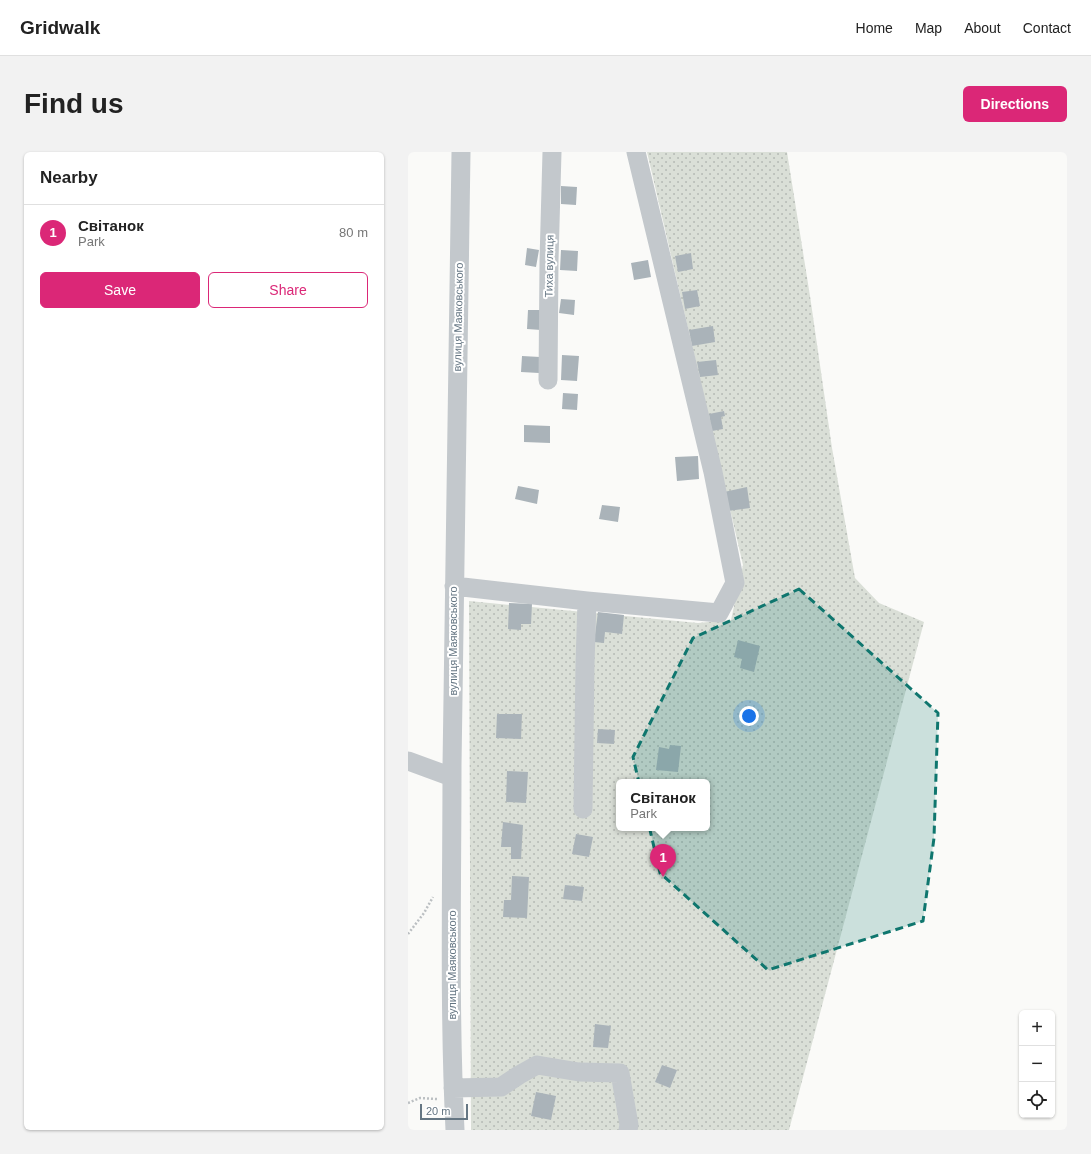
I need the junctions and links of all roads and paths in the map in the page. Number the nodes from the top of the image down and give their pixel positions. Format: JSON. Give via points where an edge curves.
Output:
{"nodes":[{"id":1,"x":461,"y":152,"type":"edge"},
{"id":2,"x":552,"y":152,"type":"edge"},
{"id":3,"x":636,"y":152,"type":"edge"},
{"id":4,"x":548,"y":380,"type":"dead end"},
{"id":5,"x":454,"y":586,"type":"junction"},
{"id":6,"x":587,"y":601,"type":"junction"},
{"id":7,"x":408,"y":761,"type":"edge"},
{"id":8,"x":452,"y":777,"type":"junction"},
{"id":9,"x":583,"y":810,"type":"dead end"},
{"id":10,"x":436,"y":892,"type":"dead end"},
{"id":11,"x":408,"y":934,"type":"edge"},
{"id":12,"x":453,"y":1094,"type":"junction"},
{"id":13,"x":408,"y":1104,"type":"edge"},
{"id":14,"x":454,"y":1130,"type":"edge"},
{"id":15,"x":628,"y":1130,"type":"edge"}],
"edges":[{"from":1,"to":5,"type":"street","name":"вулиця Маяковського"},
{"from":2,"to":4,"type":"street","name":"Тиха вулиця"},
{"from":3,"to":6,"type":"street","via":[[713,472],[735,583],[719,613]]},
{"from":5,"to":6,"type":"street"},
{"from":5,"to":8,"type":"street","name":"вулиця Маяковського"},
{"from":6,"to":9,"type":"street"},
{"from":7,"to":8,"type":"street"},
{"from":8,"to":12,"type":"street","name":"вулиця Маяковського"},
{"from":10,"to":11,"type":"path"},
{"from":12,"to":13,"type":"path","via":[[420,1098]]},
{"from":12,"to":14,"type":"street","name":"вулиця Маяковського"},
{"from":12,"to":15,"type":"street","via":[[501,1087],[537,1065],[579,1072],[620,1073]]}]}
